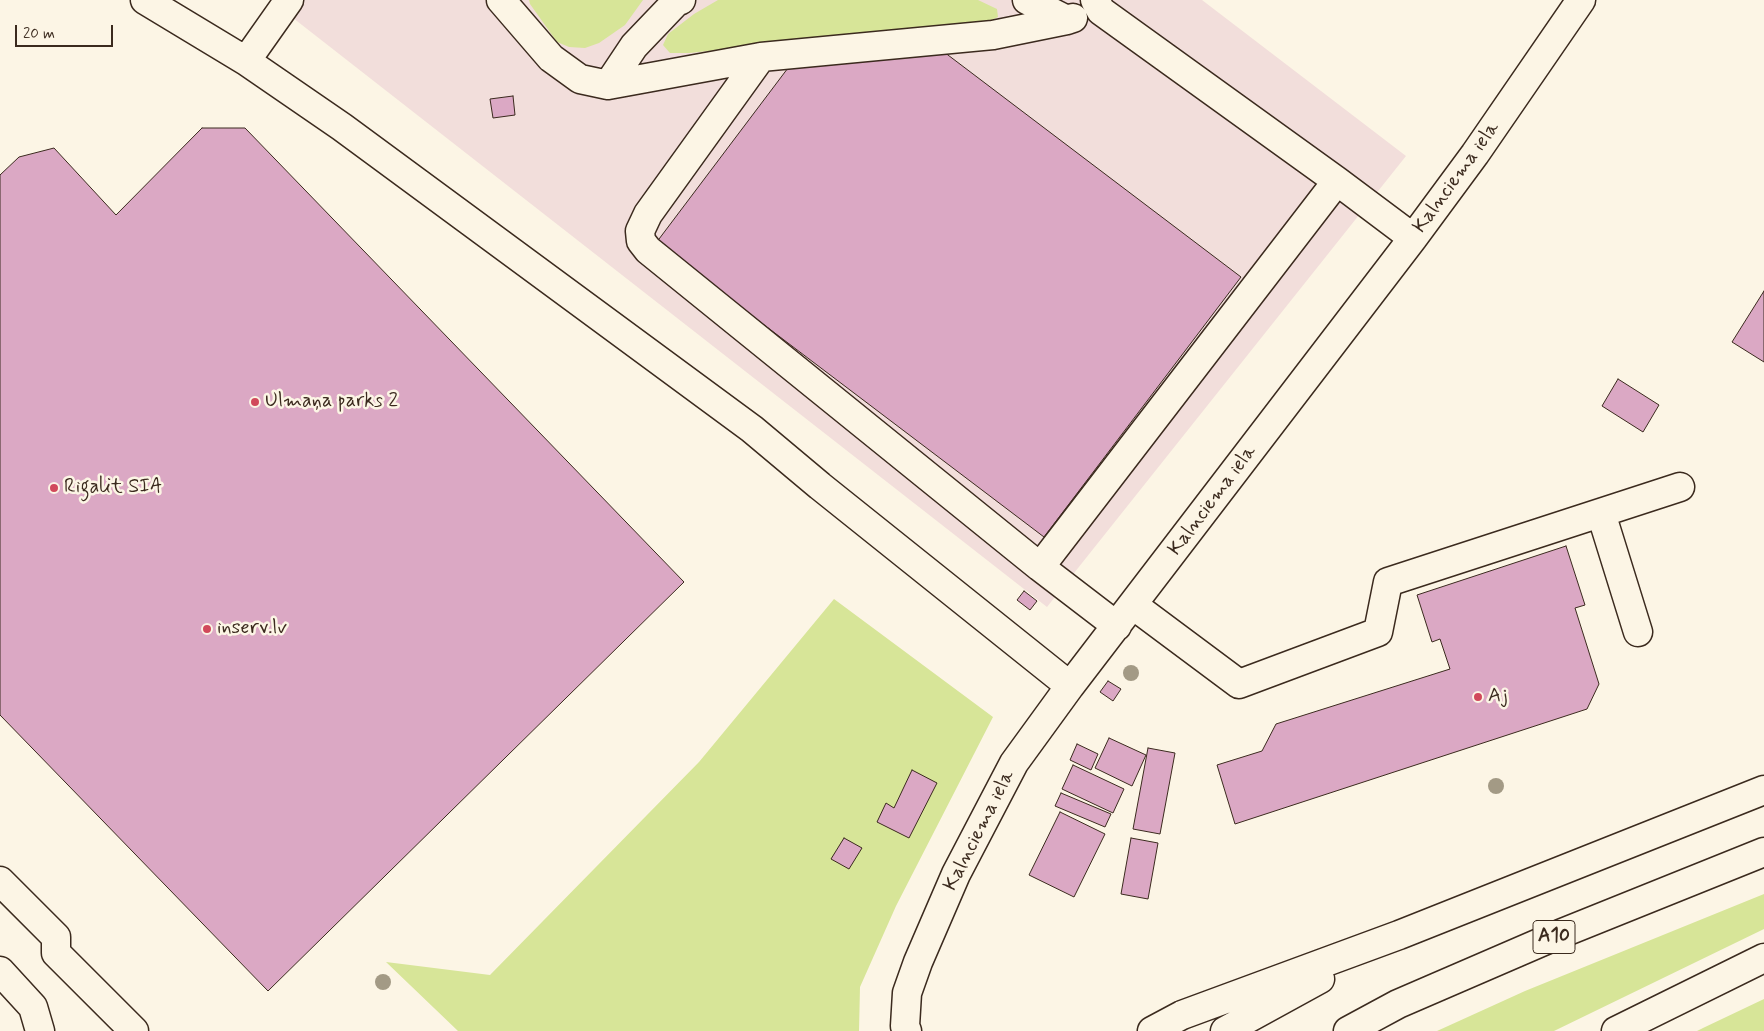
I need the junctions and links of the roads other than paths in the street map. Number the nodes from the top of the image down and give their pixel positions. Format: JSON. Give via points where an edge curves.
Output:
{"nodes":[{"id":1,"x":146,"y":0,"type":"edge"},
{"id":2,"x":289,"y":0,"type":"edge"},
{"id":3,"x":501,"y":0,"type":"edge"},
{"id":4,"x":681,"y":0,"type":"edge"},
{"id":5,"x":1027,"y":0,"type":"edge"},
{"id":6,"x":1581,"y":0,"type":"edge"},
{"id":7,"x":1098,"y":5,"type":"edge"},
{"id":8,"x":1067,"y":20,"type":"junction"},
{"id":9,"x":761,"y":57,"type":"junction"},
{"id":10,"x":246,"y":61,"type":"junction"},
{"id":11,"x":608,"y":85,"type":"junction"},
{"id":12,"x":1337,"y":181,"type":"junction"},
{"id":13,"x":1413,"y":238,"type":"junction"},
{"id":14,"x":1680,"y":487,"type":"dead end"},
{"id":15,"x":1601,"y":513,"type":"junction"},
{"id":16,"x":1040,"y":567,"type":"junction"},
{"id":17,"x":1125,"y":616,"type":"junction"},
{"id":18,"x":1638,"y":632,"type":"dead end"},
{"id":19,"x":1070,"y":686,"type":"junction"},
{"id":20,"x":1764,"y":790,"type":"edge"},
{"id":21,"x":1764,"y":852,"type":"edge"},
{"id":22,"x":0,"y":881,"type":"edge"},
{"id":23,"x":1398,"y":935,"type":"junction"},
{"id":24,"x":1764,"y":958,"type":"edge"},
{"id":25,"x":0,"y":971,"type":"edge"},
{"id":26,"x":40,"y":1031,"type":"edge"},
{"id":27,"x":134,"y":1031,"type":"edge"},
{"id":28,"x":907,"y":1031,"type":"edge"},
{"id":29,"x":1152,"y":1031,"type":"edge"},
{"id":30,"x":1225,"y":1031,"type":"edge"},
{"id":31,"x":1348,"y":1031,"type":"edge"},
{"id":32,"x":1616,"y":1031,"type":"edge"}],
"edges":[{"from":1,"to":10,"type":"main road"},
{"from":2,"to":10,"type":"main road"},
{"from":3,"to":11,"type":"main road","via":[[551,58],[580,79]]},
{"from":4,"to":11,"type":"main road","via":[[634,46]]},
{"from":5,"to":8,"type":"main road"},
{"from":6,"to":13,"type":"main road","name":"Kalnciema iela"},
{"from":7,"to":8,"type":"main road"},
{"from":7,"to":12,"type":"main road"},
{"from":8,"to":9,"type":"main road","via":[[993,35]]},
{"from":9,"to":11,"type":"main road"},
{"from":9,"to":16,"type":"main road","via":[[648,214],[640,231],[641,242]]},
{"from":10,"to":19,"type":"main road","via":[[350,133],[752,429]]},
{"from":12,"to":13,"type":"main road"},
{"from":12,"to":16,"type":"main road"},
{"from":13,"to":17,"type":"main road","name":"Kalnciema iela"},
{"from":14,"to":15,"type":"main road"},
{"from":15,"to":17,"type":"main road","via":[[1388,582],[1378,632],[1239,684]]},
{"from":15,"to":18,"type":"main road"},
{"from":16,"to":17,"type":"main road"},
{"from":17,"to":19,"type":"main road","name":"Kalnciema iela"},
{"from":19,"to":28,"type":"main road","name":"Kalnciema iela","via":[[1014,763],[956,874],[906,992]]},
{"from":20,"to":23,"type":"main road"},
{"from":21,"to":31,"type":"main road","number":"A10","via":[[1560,934],[1407,1000]]},
{"from":22,"to":27,"type":"main road","via":[[56,937],[56,953]]},
{"from":23,"to":29,"type":"main road","via":[[1182,1016]]},
{"from":23,"to":30,"type":"main road"},
{"from":24,"to":32,"type":"main road"},
{"from":25,"to":26,"type":"main road","via":[[33,1007]]}]}
